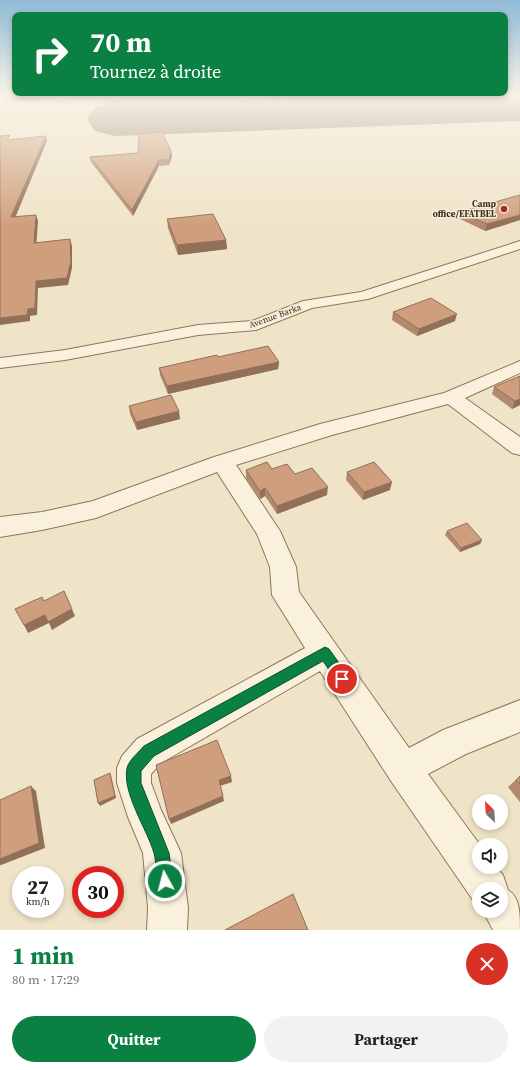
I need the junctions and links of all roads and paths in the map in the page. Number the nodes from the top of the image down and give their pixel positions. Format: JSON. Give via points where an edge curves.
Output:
{"nodes":[{"id":1,"x":520,"y":245,"type":"edge"},
{"id":2,"x":0,"y":363,"type":"edge"},
{"id":3,"x":520,"y":366,"type":"edge"},
{"id":4,"x":451,"y":397,"type":"junction"},
{"id":5,"x":520,"y":448,"type":"edge"},
{"id":6,"x":222,"y":462,"type":"junction"},
{"id":7,"x":0,"y":527,"type":"edge"},
{"id":8,"x":325,"y":653,"type":"junction"},
{"id":9,"x":520,"y":716,"type":"edge"},
{"id":10,"x":403,"y":769,"type":"junction"},
{"id":11,"x":483,"y":882,"type":"edge"},
{"id":12,"x":508,"y":918,"type":"edge"},
{"id":13,"x":167,"y":930,"type":"edge"},
{"id":14,"x":516,"y":930,"type":"edge"}],
"edges":[{"from":1,"to":2,"type":"street","name":"Avenue Barka","via":[[363,296],[309,304],[256,325],[198,330],[65,355]]},
{"from":3,"to":4,"type":"street"},
{"from":4,"to":5,"type":"street"},
{"from":4,"to":6,"type":"street","via":[[328,429]]},
{"from":6,"to":7,"type":"street","via":[[96,509]]},
{"from":6,"to":8,"type":"street","via":[[268,531],[283,567],[286,594]]},
{"from":8,"to":10,"type":"street"},
{"from":8,"to":13,"type":"street","via":[[149,751],[134,768],[134,783],[162,853],[168,908]]},
{"from":9,"to":10,"type":"street","via":[[456,742]]},
{"from":10,"to":11,"type":"street"},
{"from":12,"to":14,"type":"street"}]}
